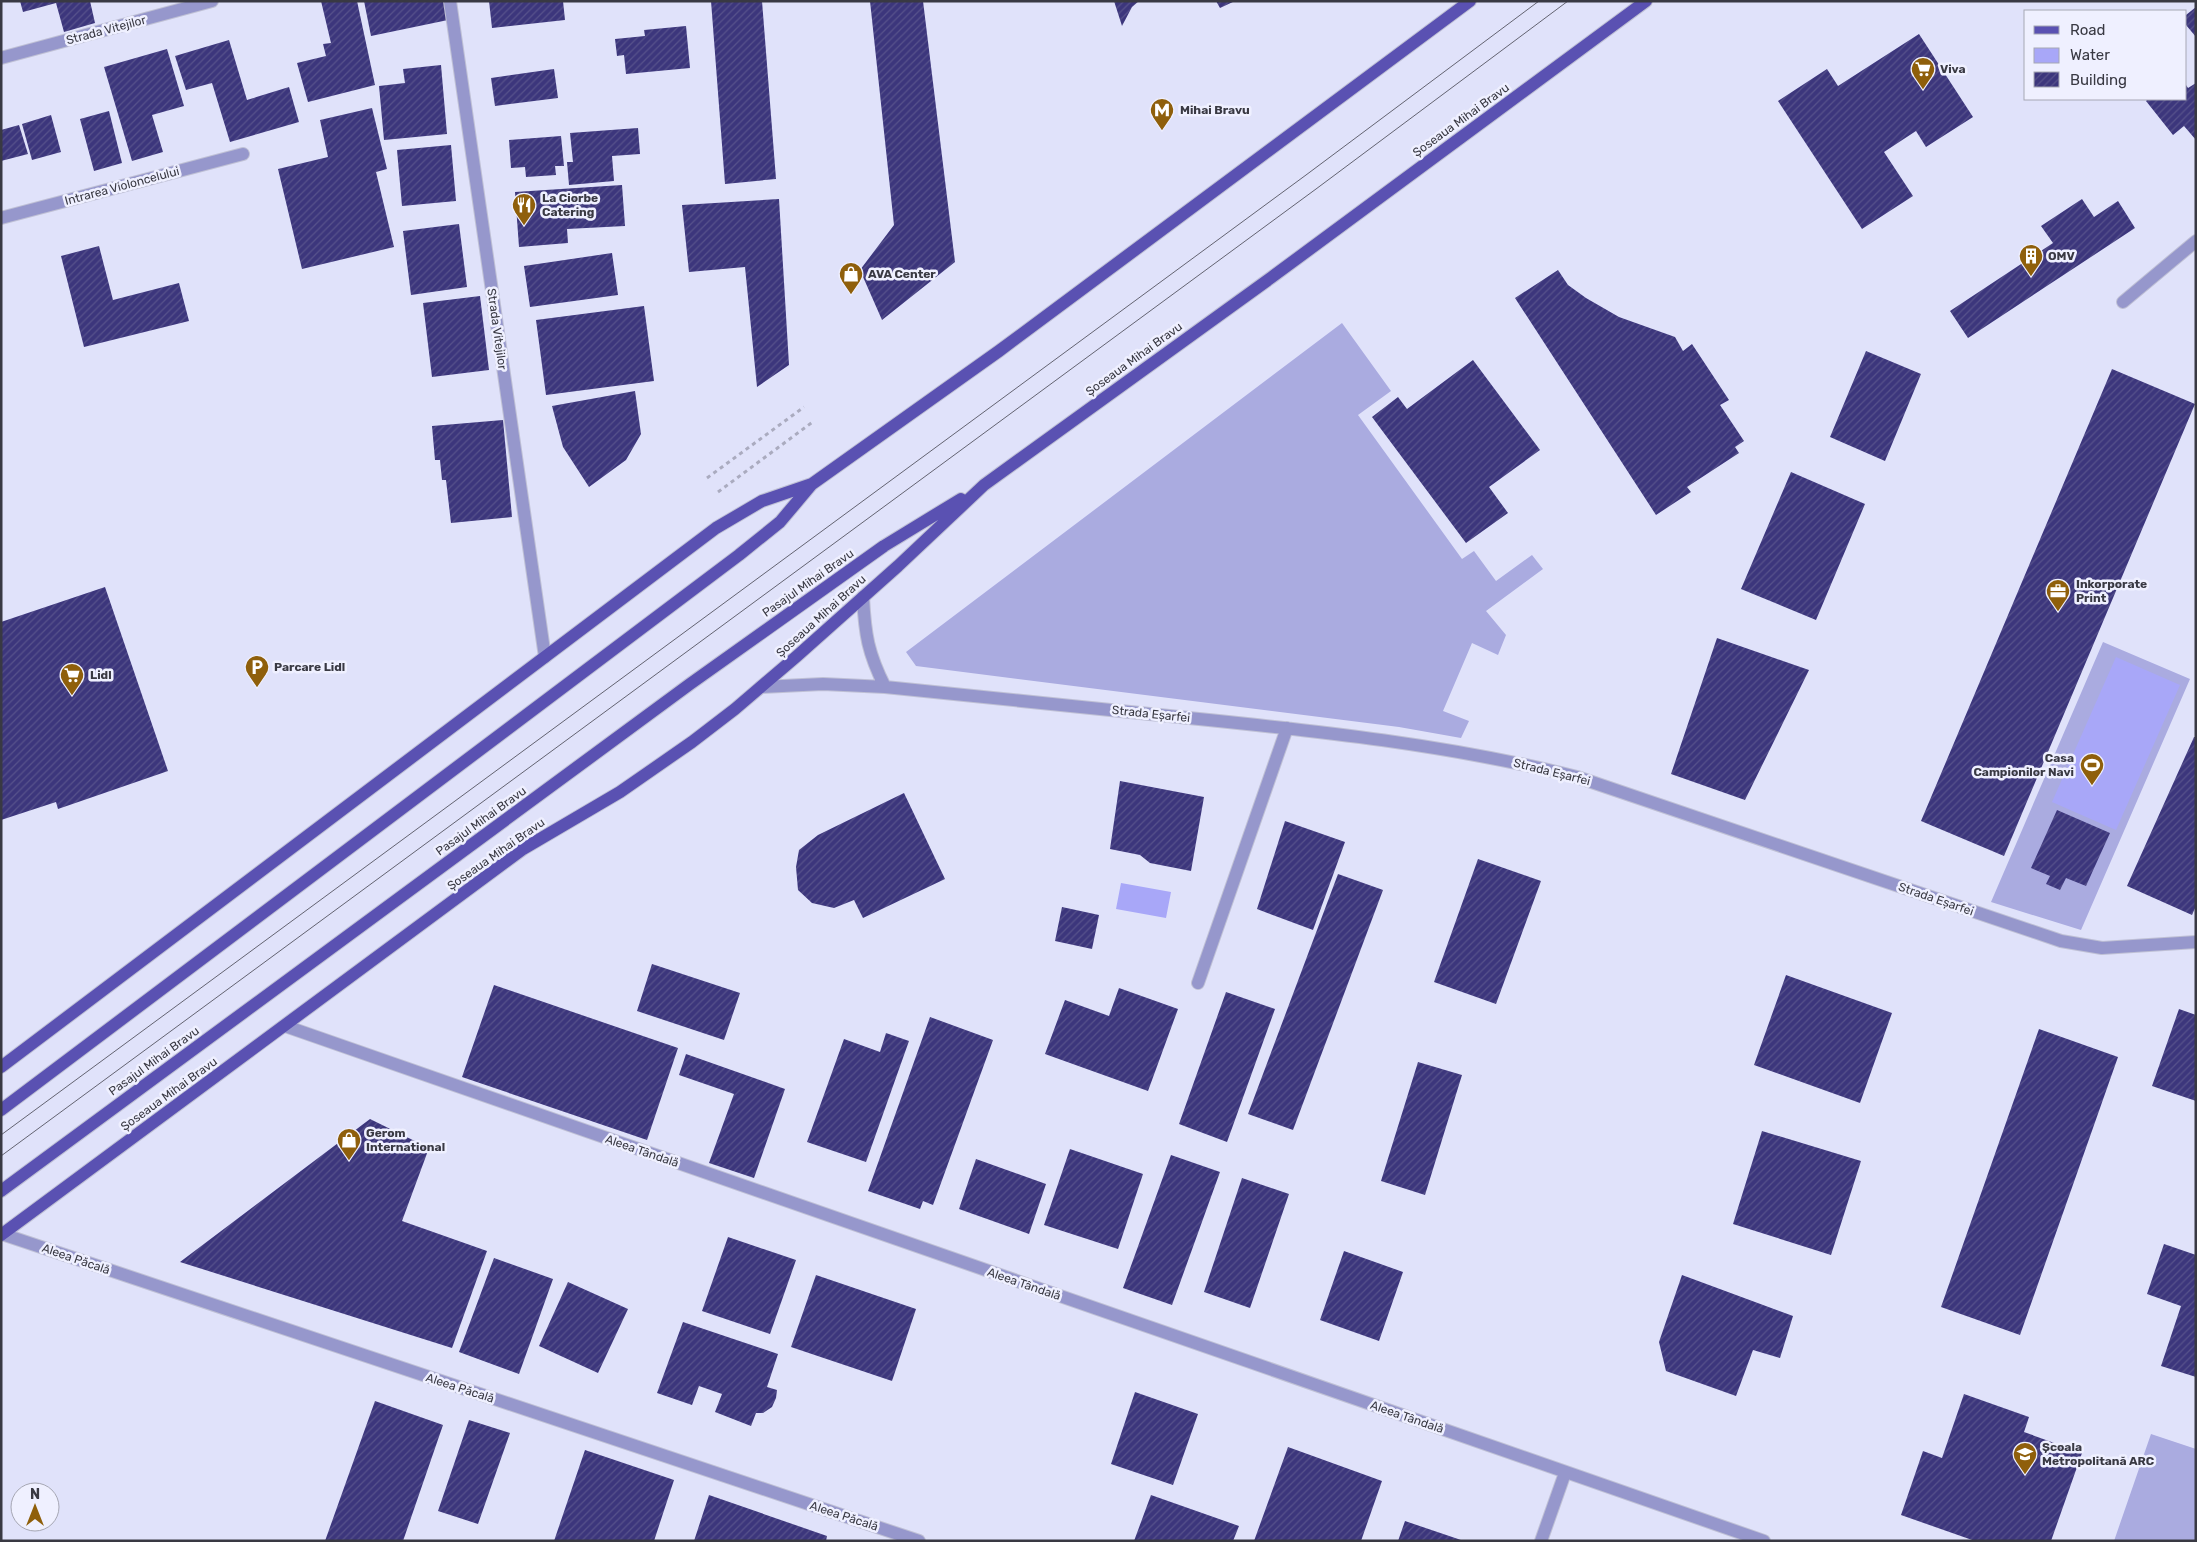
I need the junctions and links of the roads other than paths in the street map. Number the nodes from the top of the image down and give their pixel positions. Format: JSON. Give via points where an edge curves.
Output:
{"nodes":[{"id":1,"x":212,"y":1,"type":"edge"},
{"id":2,"x":450,"y":1,"type":"edge"},
{"id":3,"x":1470,"y":1,"type":"edge"},
{"id":4,"x":1646,"y":1,"type":"edge"},
{"id":5,"x":1,"y":58,"type":"edge"},
{"id":6,"x":244,"y":154,"type":"dead end"},
{"id":7,"x":1,"y":218,"type":"edge"},
{"id":8,"x":2196,"y":240,"type":"edge"},
{"id":9,"x":2123,"y":302,"type":"dead end"},
{"id":10,"x":812,"y":484,"type":"junction"},
{"id":11,"x":984,"y":485,"type":"junction"},
{"id":12,"x":862,"y":597,"type":"junction"},
{"id":13,"x":545,"y":657,"type":"junction"},
{"id":14,"x":761,"y":688,"type":"junction"},
{"id":15,"x":885,"y":688,"type":"junction"},
{"id":16,"x":1287,"y":728,"type":"junction"},
{"id":17,"x":2196,"y":942,"type":"edge"},
{"id":18,"x":1198,"y":983,"type":"dead end"},
{"id":19,"x":285,"y":1026,"type":"junction"},
{"id":20,"x":1,"y":1067,"type":"edge"},
{"id":21,"x":1,"y":1110,"type":"edge"},
{"id":22,"x":1,"y":1191,"type":"edge"},
{"id":23,"x":2,"y":1234,"type":"edge"},
{"id":24,"x":1565,"y":1473,"type":"junction"},
{"id":25,"x":919,"y":1541,"type":"edge"},
{"id":26,"x":1541,"y":1541,"type":"edge"},
{"id":27,"x":1764,"y":1541,"type":"edge"}],
"edges":[{"from":1,"to":5,"type":"street","name":"Strada Vitejilor"},
{"from":2,"to":13,"type":"street","name":"Strada Vitejilor"},
{"from":3,"to":10,"type":"main road","via":[[999,351]]},
{"from":4,"to":11,"type":"main road","name":"Șoseaua Mihai Bravu"},
{"from":6,"to":7,"type":"street","name":"Intrarea Violoncelului"},
{"from":8,"to":9,"type":"street"},
{"from":10,"to":13,"type":"main road","via":[[762,501],[716,528]]},
{"from":10,"to":21,"type":"main road","via":[[780,522],[644,628]]},
{"from":11,"to":12,"type":"main road","name":"Șoseaua Mihai Bravu"},
{"from":11,"to":22,"type":"main road","name":"Pasajul Mihai Bravu","via":[[884,546],[690,684]]},
{"from":12,"to":14,"type":"main road","name":"Șoseaua Mihai Bravu"},
{"from":12,"to":15,"type":"street","via":[[868,651]]},
{"from":13,"to":20,"type":"main road"},
{"from":14,"to":15,"type":"street","name":"Strada Eșarfei","via":[[823,684]]},
{"from":14,"to":19,"type":"main road","name":"Șoseaua Mihai Bravu","via":[[646,775],[523,850]]},
{"from":15,"to":16,"type":"street","name":"Strada Eșarfei"},
{"from":16,"to":17,"type":"street","name":"Strada Eșarfei","via":[[1370,738],[1528,765],[1577,777],[2061,941],[2102,948]]},
{"from":16,"to":18,"type":"street"},
{"from":19,"to":23,"type":"main road","name":"Șoseaua Mihai Bravu"},
{"from":19,"to":24,"type":"street","name":"Aleea Tândală"},
{"from":23,"to":25,"type":"street","name":"Aleea Păcală"},
{"from":24,"to":26,"type":"street"},
{"from":24,"to":27,"type":"street","name":"Aleea Tândală"}]}
